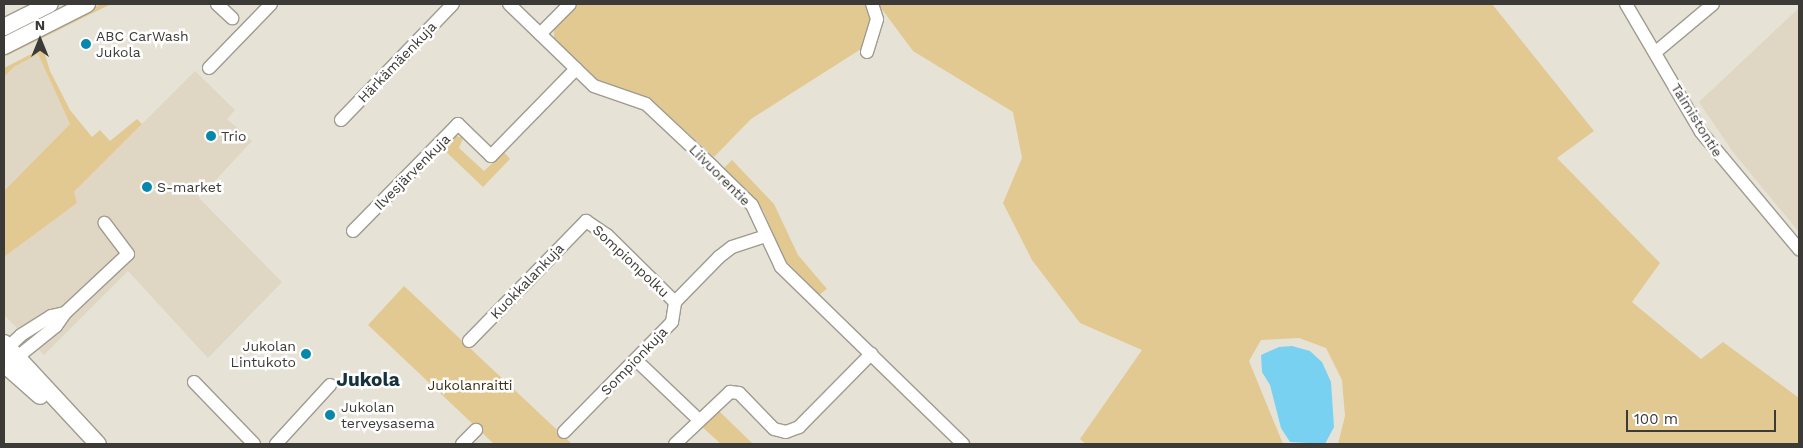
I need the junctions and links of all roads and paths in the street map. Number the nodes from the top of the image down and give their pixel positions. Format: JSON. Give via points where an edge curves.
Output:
{"nodes":[{"id":1,"x":50,"y":4,"type":"edge"},
{"id":2,"x":88,"y":4,"type":"edge"},
{"id":3,"x":217,"y":4,"type":"edge"},
{"id":4,"x":270,"y":4,"type":"edge"},
{"id":5,"x":453,"y":4,"type":"edge"},
{"id":6,"x":509,"y":4,"type":"edge"},
{"id":7,"x":570,"y":4,"type":"edge"},
{"id":8,"x":872,"y":4,"type":"edge"},
{"id":9,"x":1626,"y":4,"type":"edge"},
{"id":10,"x":1713,"y":4,"type":"edge"},
{"id":11,"x":232,"y":18,"type":"dead end"},
{"id":12,"x":4,"y":27,"type":"edge"},
{"id":13,"x":540,"y":34,"type":"junction"},
{"id":14,"x":4,"y":46,"type":"edge"},
{"id":15,"x":868,"y":52,"type":"dead end"},
{"id":16,"x":1657,"y":52,"type":"junction"},
{"id":17,"x":209,"y":68,"type":"dead end"},
{"id":18,"x":576,"y":69,"type":"junction"},
{"id":19,"x":341,"y":120,"type":"dead end"},
{"id":20,"x":586,"y":221,"type":"joint"},
{"id":21,"x":105,"y":223,"type":"dead end"},
{"id":22,"x":353,"y":231,"type":"dead end"},
{"id":23,"x":766,"y":236,"type":"junction"},
{"id":24,"x":1799,"y":249,"type":"edge"},
{"id":25,"x":675,"y":302,"type":"junction"},
{"id":26,"x":469,"y":341,"type":"dead end"},
{"id":27,"x":871,"y":354,"type":"junction"},
{"id":28,"x":7,"y":357,"type":"edge"},
{"id":29,"x":636,"y":360,"type":"junction"},
{"id":30,"x":194,"y":382,"type":"dead end"},
{"id":31,"x":330,"y":385,"type":"dead end"},
{"id":32,"x":699,"y":420,"type":"junction"},
{"id":33,"x":476,"y":430,"type":"dead end"},
{"id":34,"x":564,"y":432,"type":"dead end"},
{"id":35,"x":98,"y":444,"type":"edge"},
{"id":36,"x":254,"y":444,"type":"edge"},
{"id":37,"x":276,"y":444,"type":"edge"},
{"id":38,"x":462,"y":444,"type":"edge"},
{"id":39,"x":675,"y":444,"type":"edge"},
{"id":40,"x":963,"y":444,"type":"edge"}],
"edges":[{"from":1,"to":12,"type":"main road"},
{"from":2,"to":14,"type":"main road"},
{"from":3,"to":11,"type":"street"},
{"from":4,"to":17,"type":"street"},
{"from":5,"to":19,"type":"street","name":"Härkämäenkuja"},
{"from":6,"to":13,"type":"street","name":"Liivuorentie"},
{"from":7,"to":13,"type":"street"},
{"from":8,"to":15,"type":"street","via":[[876,29]]},
{"from":9,"to":16,"type":"street","name":"Taimistontie"},
{"from":10,"to":16,"type":"street"},
{"from":13,"to":18,"type":"street","name":"Liivuorentie"},
{"from":16,"to":24,"type":"street","name":"Taimistontie","via":[[1701,132]]},
{"from":18,"to":22,"type":"street","name":"Ilvesjärvenkuja","via":[[491,156],[458,124]]},
{"from":18,"to":23,"type":"street","name":"Liivuorentie","via":[[599,90],[651,107],[752,205]]},
{"from":20,"to":25,"type":"street","name":"Sompionpolku","via":[[607,235]]},
{"from":20,"to":26,"type":"street","name":"Kuokkalankuja"},
{"from":21,"to":28,"type":"street","via":[[128,254],[65,313],[56,326]]},
{"from":23,"to":25,"type":"street","via":[[732,247]]},
{"from":23,"to":27,"type":"street","name":"Liivuorentie","via":[[781,267]]},
{"from":25,"to":29,"type":"street","name":"Sompionkuja","via":[[672,322]]},
{"from":27,"to":32,"type":"street","via":[[799,428],[786,432],[774,429],[739,393],[730,392]]},
{"from":27,"to":40,"type":"street","name":"Liivuorentie"},
{"from":28,"to":35,"type":"main road"},
{"from":29,"to":32,"type":"street"},
{"from":29,"to":34,"type":"street","name":"Sompionkuja"},
{"from":30,"to":36,"type":"street"},
{"from":31,"to":37,"type":"street"},
{"from":32,"to":39,"type":"street"},
{"from":33,"to":38,"type":"street"}]}
